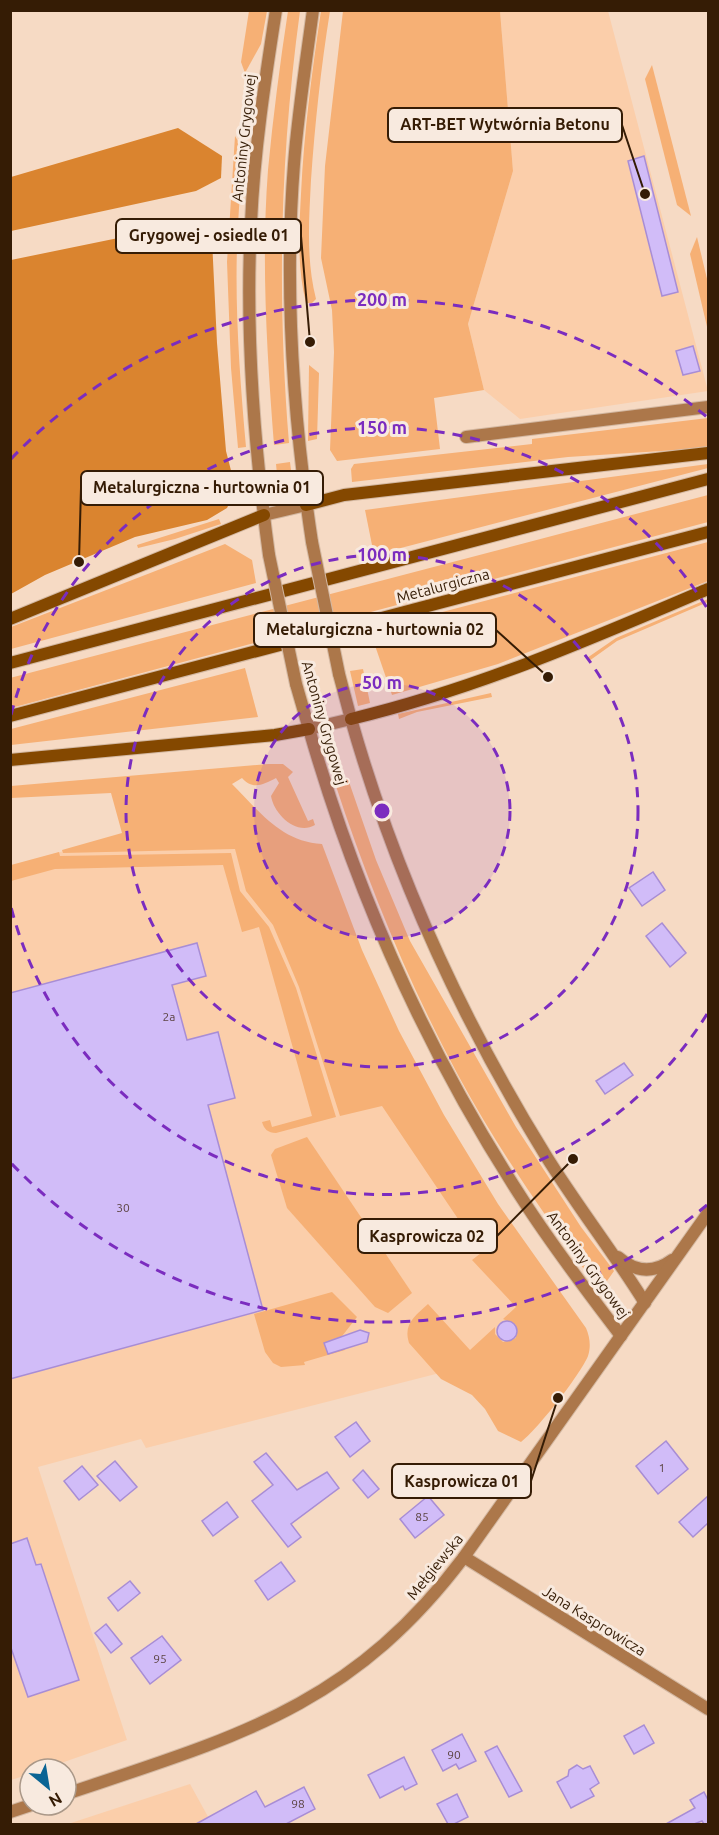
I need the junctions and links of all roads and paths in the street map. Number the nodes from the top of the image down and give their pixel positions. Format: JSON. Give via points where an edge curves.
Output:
{"nodes":[{"id":1,"x":276,"y":10,"type":"edge"},
{"id":2,"x":313,"y":10,"type":"edge"},
{"id":3,"x":708,"y":407,"type":"edge"},
{"id":4,"x":466,"y":437,"type":"dead end"},
{"id":5,"x":708,"y":453,"type":"edge"},
{"id":6,"x":708,"y":479,"type":"edge"},
{"id":7,"x":306,"y":505,"type":"junction"},
{"id":8,"x":264,"y":515,"type":"junction"},
{"id":9,"x":708,"y":532,"type":"edge"},
{"id":10,"x":708,"y":589,"type":"edge"},
{"id":11,"x":10,"y":619,"type":"edge"},
{"id":12,"x":10,"y":663,"type":"edge"},
{"id":13,"x":10,"y":716,"type":"edge"},
{"id":14,"x":351,"y":719,"type":"junction"},
{"id":15,"x":309,"y":729,"type":"junction"},
{"id":16,"x":10,"y":760,"type":"edge"},
{"id":17,"x":708,"y":1213,"type":"edge"},
{"id":18,"x":610,"y":1250,"type":"junction"},
{"id":19,"x":678,"y":1256,"type":"junction"},
{"id":20,"x":645,"y":1303,"type":"junction"},
{"id":21,"x":621,"y":1336,"type":"junction"},
{"id":22,"x":464,"y":1557,"type":"junction"},
{"id":23,"x":708,"y":1709,"type":"edge"},
{"id":24,"x":78,"y":1790,"type":"edge"}],
"edges":[{"from":1,"to":8,"type":"street","name":"Antoniny Grygowej","via":[[253,191],[249,279],[252,394]]},
{"from":2,"to":7,"type":"street","name":"Antoniny Grygowej","via":[[295,154],[291,228],[295,402]]},
{"from":3,"to":4,"type":"street"},
{"from":5,"to":7,"type":"main road","via":[[344,495]]},
{"from":6,"to":12,"type":"main road"},
{"from":7,"to":8,"type":"street"},
{"from":7,"to":14,"type":"street","name":"Antoniny Grygowej","bridge":true},
{"from":8,"to":11,"type":"main road"},
{"from":8,"to":15,"type":"street","name":"Antoniny Grygowej","bridge":true,"via":[[296,684]]},
{"from":9,"to":13,"type":"main road","name":"Metalurgiczna"},
{"from":10,"to":14,"type":"main road","via":[[508,673]]},
{"from":14,"to":15,"type":"street"},
{"from":14,"to":18,"type":"street","name":"Antoniny Grygowej","via":[[393,848],[459,1001],[547,1158]]},
{"from":15,"to":16,"type":"main road"},
{"from":15,"to":21,"type":"street","name":"Antoniny Grygowej","via":[[340,828],[374,916],[439,1057],[523,1201]]},
{"from":17,"to":19,"type":"street","name":"Mełgiewska"},
{"from":18,"to":19,"type":"street","via":[[638,1270],[656,1269]]},
{"from":18,"to":20,"type":"street","name":"Antoniny Grygowej"},
{"from":19,"to":20,"type":"street","name":"Mełgiewska"},
{"from":20,"to":21,"type":"street","name":"Mełgiewska"},
{"from":21,"to":22,"type":"street","name":"Mełgiewska"},
{"from":22,"to":23,"type":"street","name":"Jana Kasprowicza"},
{"from":22,"to":24,"type":"street","name":"Mełgiewska","via":[[436,1593],[387,1643],[307,1701],[218,1743]]}]}
